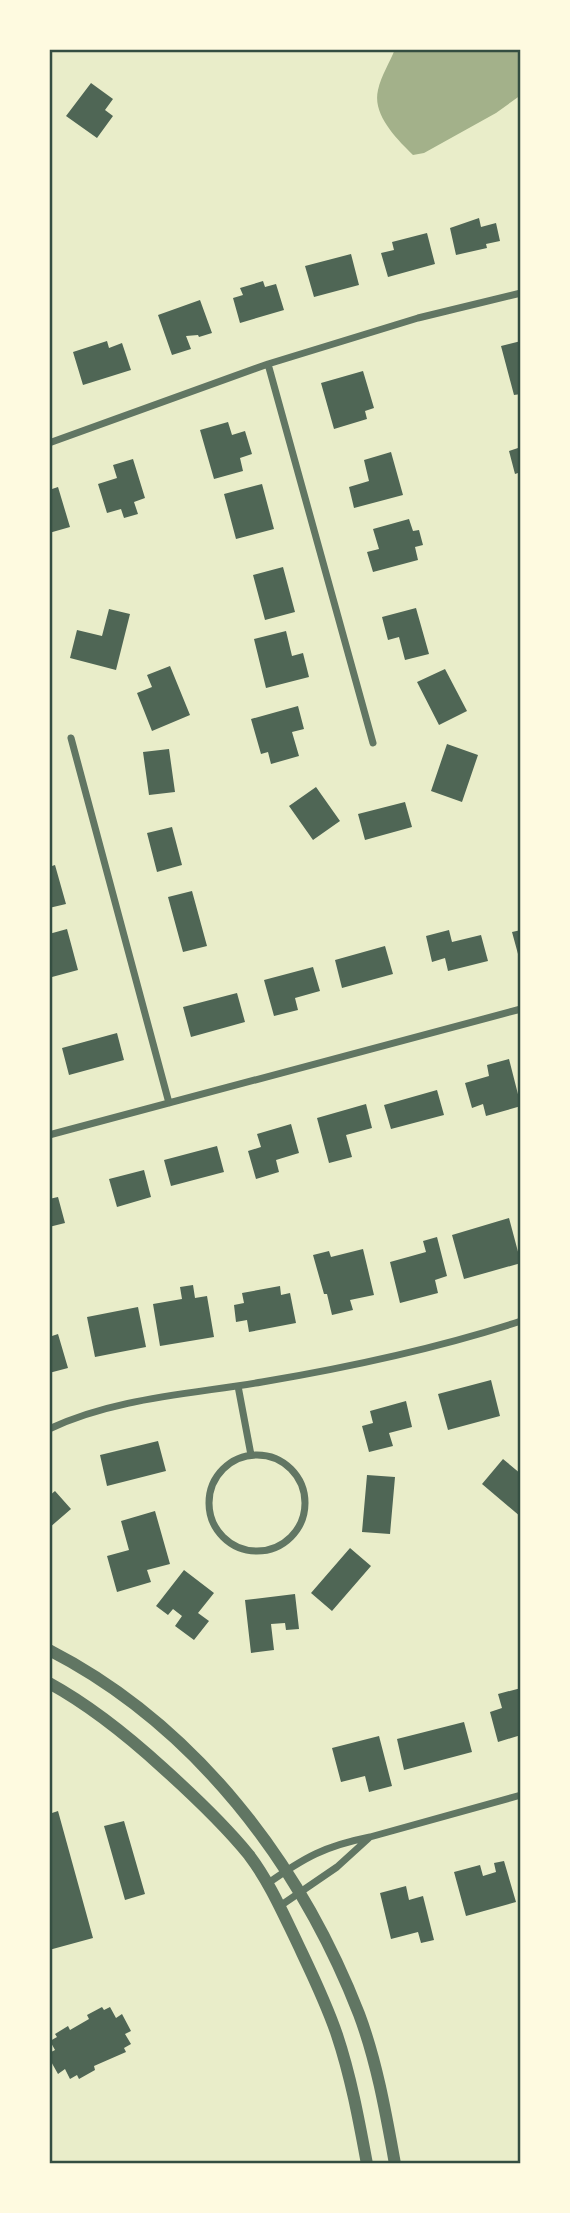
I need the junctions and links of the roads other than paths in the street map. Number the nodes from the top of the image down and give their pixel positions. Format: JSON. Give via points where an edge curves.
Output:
{"nodes":[{"id":1,"x":521,"y":293,"type":"edge"},
{"id":2,"x":268,"y":365,"type":"junction"},
{"id":3,"x":49,"y":443,"type":"edge"},
{"id":4,"x":71,"y":738,"type":"dead end"},
{"id":5,"x":373,"y":743,"type":"dead end"},
{"id":6,"x":521,"y":1009,"type":"edge"},
{"id":7,"x":169,"y":1103,"type":"junction"},
{"id":8,"x":49,"y":1135,"type":"edge"},
{"id":9,"x":521,"y":1321,"type":"edge"},
{"id":10,"x":239,"y":1386,"type":"junction"},
{"id":11,"x":49,"y":1429,"type":"edge"},
{"id":12,"x":251,"y":1455,"type":"junction"},
{"id":13,"x":49,"y":1650,"type":"edge"},
{"id":14,"x":49,"y":1683,"type":"edge"},
{"id":15,"x":521,"y":1795,"type":"edge"},
{"id":16,"x":370,"y":1837,"type":"junction"},
{"id":17,"x":286,"y":1871,"type":"junction"},
{"id":18,"x":267,"y":1884,"type":"junction"},
{"id":19,"x":300,"y":1894,"type":"junction"},
{"id":20,"x":280,"y":1906,"type":"junction"},
{"id":21,"x":367,"y":2164,"type":"edge"},
{"id":22,"x":395,"y":2164,"type":"edge"}],
"edges":[{"from":1,"to":2,"type":"street","via":[[418,318]]},
{"from":2,"to":3,"type":"street"},
{"from":2,"to":5,"type":"street"},
{"from":4,"to":7,"type":"street"},
{"from":6,"to":7,"type":"street"},
{"from":7,"to":8,"type":"street"},
{"from":9,"to":10,"type":"street","via":[[409,1354]]},
{"from":10,"to":11,"type":"street","via":[[96,1411]]},
{"from":10,"to":12,"type":"street"},
{"from":12,"to":12,"type":"street","via":[[231,1462],[216,1478],[209,1510],[225,1539],[244,1549],[266,1550],[286,1542],[300,1526],[305,1495],[298,1476],[282,1461]]},
{"from":13,"to":17,"type":"street","via":[[120,1693],[175,1738],[229,1793]]},
{"from":14,"to":18,"type":"street","via":[[115,1727],[163,1768],[225,1827]]},
{"from":15,"to":16,"type":"street"},
{"from":16,"to":17,"type":"street","via":[[337,1844]]},
{"from":16,"to":19,"type":"street"},
{"from":17,"to":18,"type":"street"},
{"from":17,"to":19,"type":"street"},
{"from":18,"to":20,"type":"street"},
{"from":19,"to":20,"type":"street"},
{"from":19,"to":22,"type":"street","via":[[359,2016],[382,2094]]},
{"from":20,"to":21,"type":"street","via":[[337,2035]]}]}
